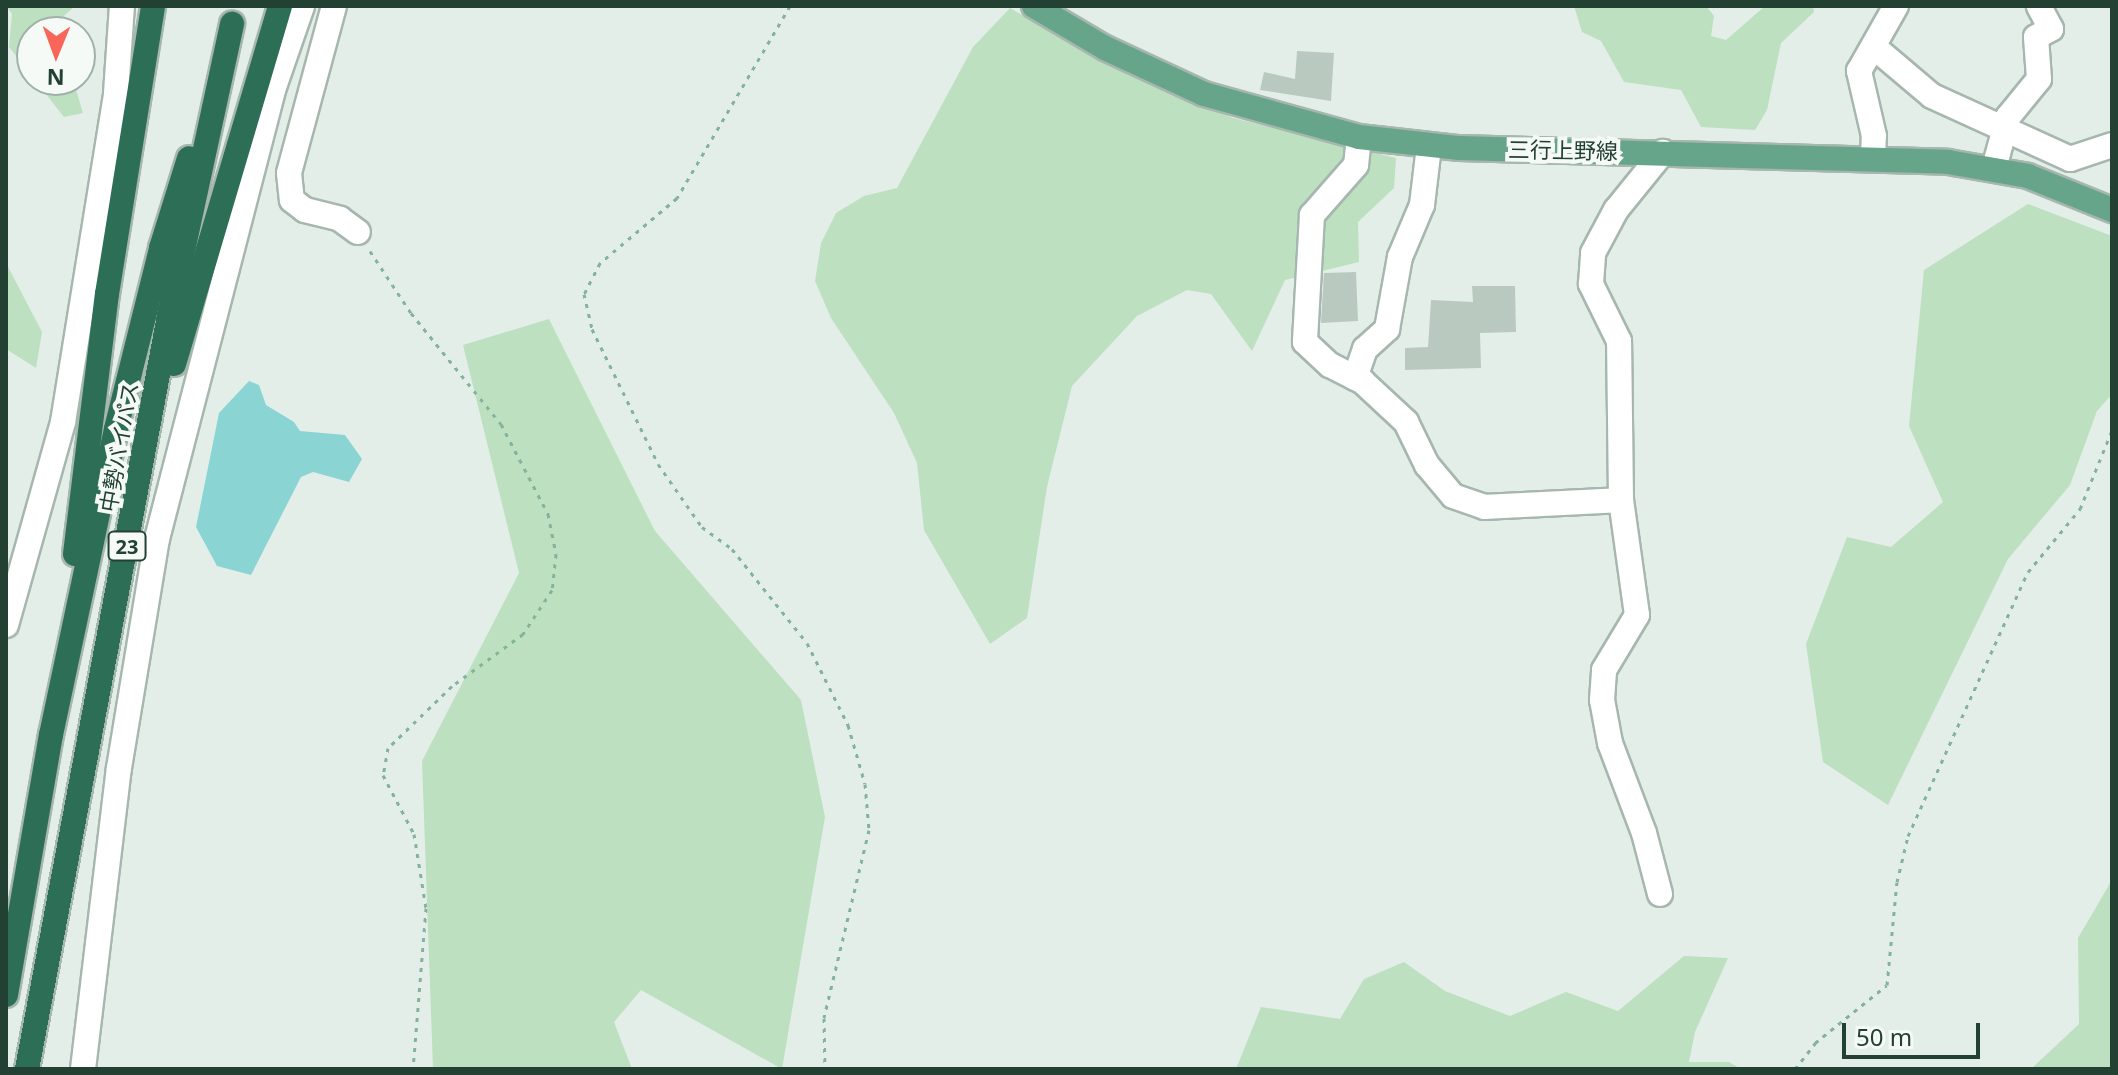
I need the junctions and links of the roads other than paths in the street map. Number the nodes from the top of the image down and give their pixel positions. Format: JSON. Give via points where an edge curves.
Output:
{"nodes":[{"id":1,"x":122,"y":6,"type":"edge"},
{"id":2,"x":153,"y":6,"type":"edge"},
{"id":3,"x":280,"y":6,"type":"edge"},
{"id":4,"x":302,"y":6,"type":"edge"},
{"id":5,"x":334,"y":6,"type":"edge"},
{"id":6,"x":1034,"y":6,"type":"edge"},
{"id":7,"x":1896,"y":6,"type":"edge"},
{"id":8,"x":2039,"y":6,"type":"edge"},
{"id":9,"x":235,"y":15,"type":"edge"},
{"id":10,"x":1874,"y":47,"type":"junction"},
{"id":11,"x":2004,"y":126,"type":"junction"},
{"id":12,"x":1359,"y":137,"type":"junction"},
{"id":13,"x":2112,"y":145,"type":"edge"},
{"id":14,"x":1429,"y":146,"type":"junction"},
{"id":15,"x":1663,"y":152,"type":"junction"},
{"id":16,"x":1873,"y":159,"type":"junction"},
{"id":17,"x":1994,"y":168,"type":"junction"},
{"id":18,"x":2112,"y":210,"type":"edge"},
{"id":19,"x":358,"y":232,"type":"road end"},
{"id":20,"x":1355,"y":378,"type":"junction"},
{"id":21,"x":1621,"y":500,"type":"junction"},
{"id":22,"x":128,"y":541,"type":"junction"},
{"id":23,"x":6,"y":625,"type":"edge"},
{"id":24,"x":51,"y":735,"type":"junction"},
{"id":25,"x":1660,"y":894,"type":"dead end"},
{"id":26,"x":6,"y":995,"type":"edge"},
{"id":27,"x":27,"y":1069,"type":"edge"},
{"id":28,"x":83,"y":1069,"type":"edge"}],
"edges":[{"from":1,"to":23,"type":"street","via":[[116,93],[63,422]]},
{"from":2,"to":24,"type":"highway","via":[[107,294]]},
{"from":3,"to":22,"type":"highway","via":[[187,317]]},
{"from":4,"to":28,"type":"street","via":[[274,87],[157,539],[119,768]]},
{"from":5,"to":19,"type":"street","via":[[289,173],[292,200]]},
{"from":6,"to":12,"type":"main road","name":"三行上野線","via":[[1105,48],[1204,94]]},
{"from":7,"to":10,"type":"street"},
{"from":8,"to":11,"type":"street","via":[[2051,29],[2036,37],[2039,79]]},
{"from":9,"to":22,"type":"highway","name":"中勢バイパス","number":"23","via":[[170,311]]},
{"from":9,"to":24,"type":"highway","name":"中勢バイパス","number":"23","via":[[161,248]]},
{"from":10,"to":11,"type":"street","via":[[1932,96]]},
{"from":10,"to":16,"type":"street","via":[[1859,71],[1874,136]]},
{"from":11,"to":13,"type":"street","via":[[2066,167]]},
{"from":11,"to":17,"type":"street"},
{"from":12,"to":14,"type":"main road","name":"三行上野線"},
{"from":12,"to":20,"type":"street","via":[[1356,165],[1312,215],[1305,297],[1305,342],[1330,365]]},
{"from":14,"to":15,"type":"main road","name":"三行上野線"},
{"from":14,"to":20,"type":"street","via":[[1422,205],[1400,257],[1387,329],[1365,349]]},
{"from":15,"to":16,"type":"main road","name":"三行上野線"},
{"from":15,"to":21,"type":"street","via":[[1616,210],[1593,253],[1591,284],[1619,341]]},
{"from":16,"to":17,"type":"main road","name":"三行上野線"},
{"from":17,"to":18,"type":"main road","name":"三行上野線"},
{"from":20,"to":21,"type":"street","via":[[1406,422],[1427,465],[1453,496],[1485,507]]},
{"from":21,"to":25,"type":"street","via":[[1637,615],[1604,670],[1602,700],[1610,743]]},
{"from":22,"to":27,"type":"highway","name":"中勢バイパス","number":"23"},
{"from":24,"to":26,"type":"highway","name":"中勢バイパス","number":"23"}]}
